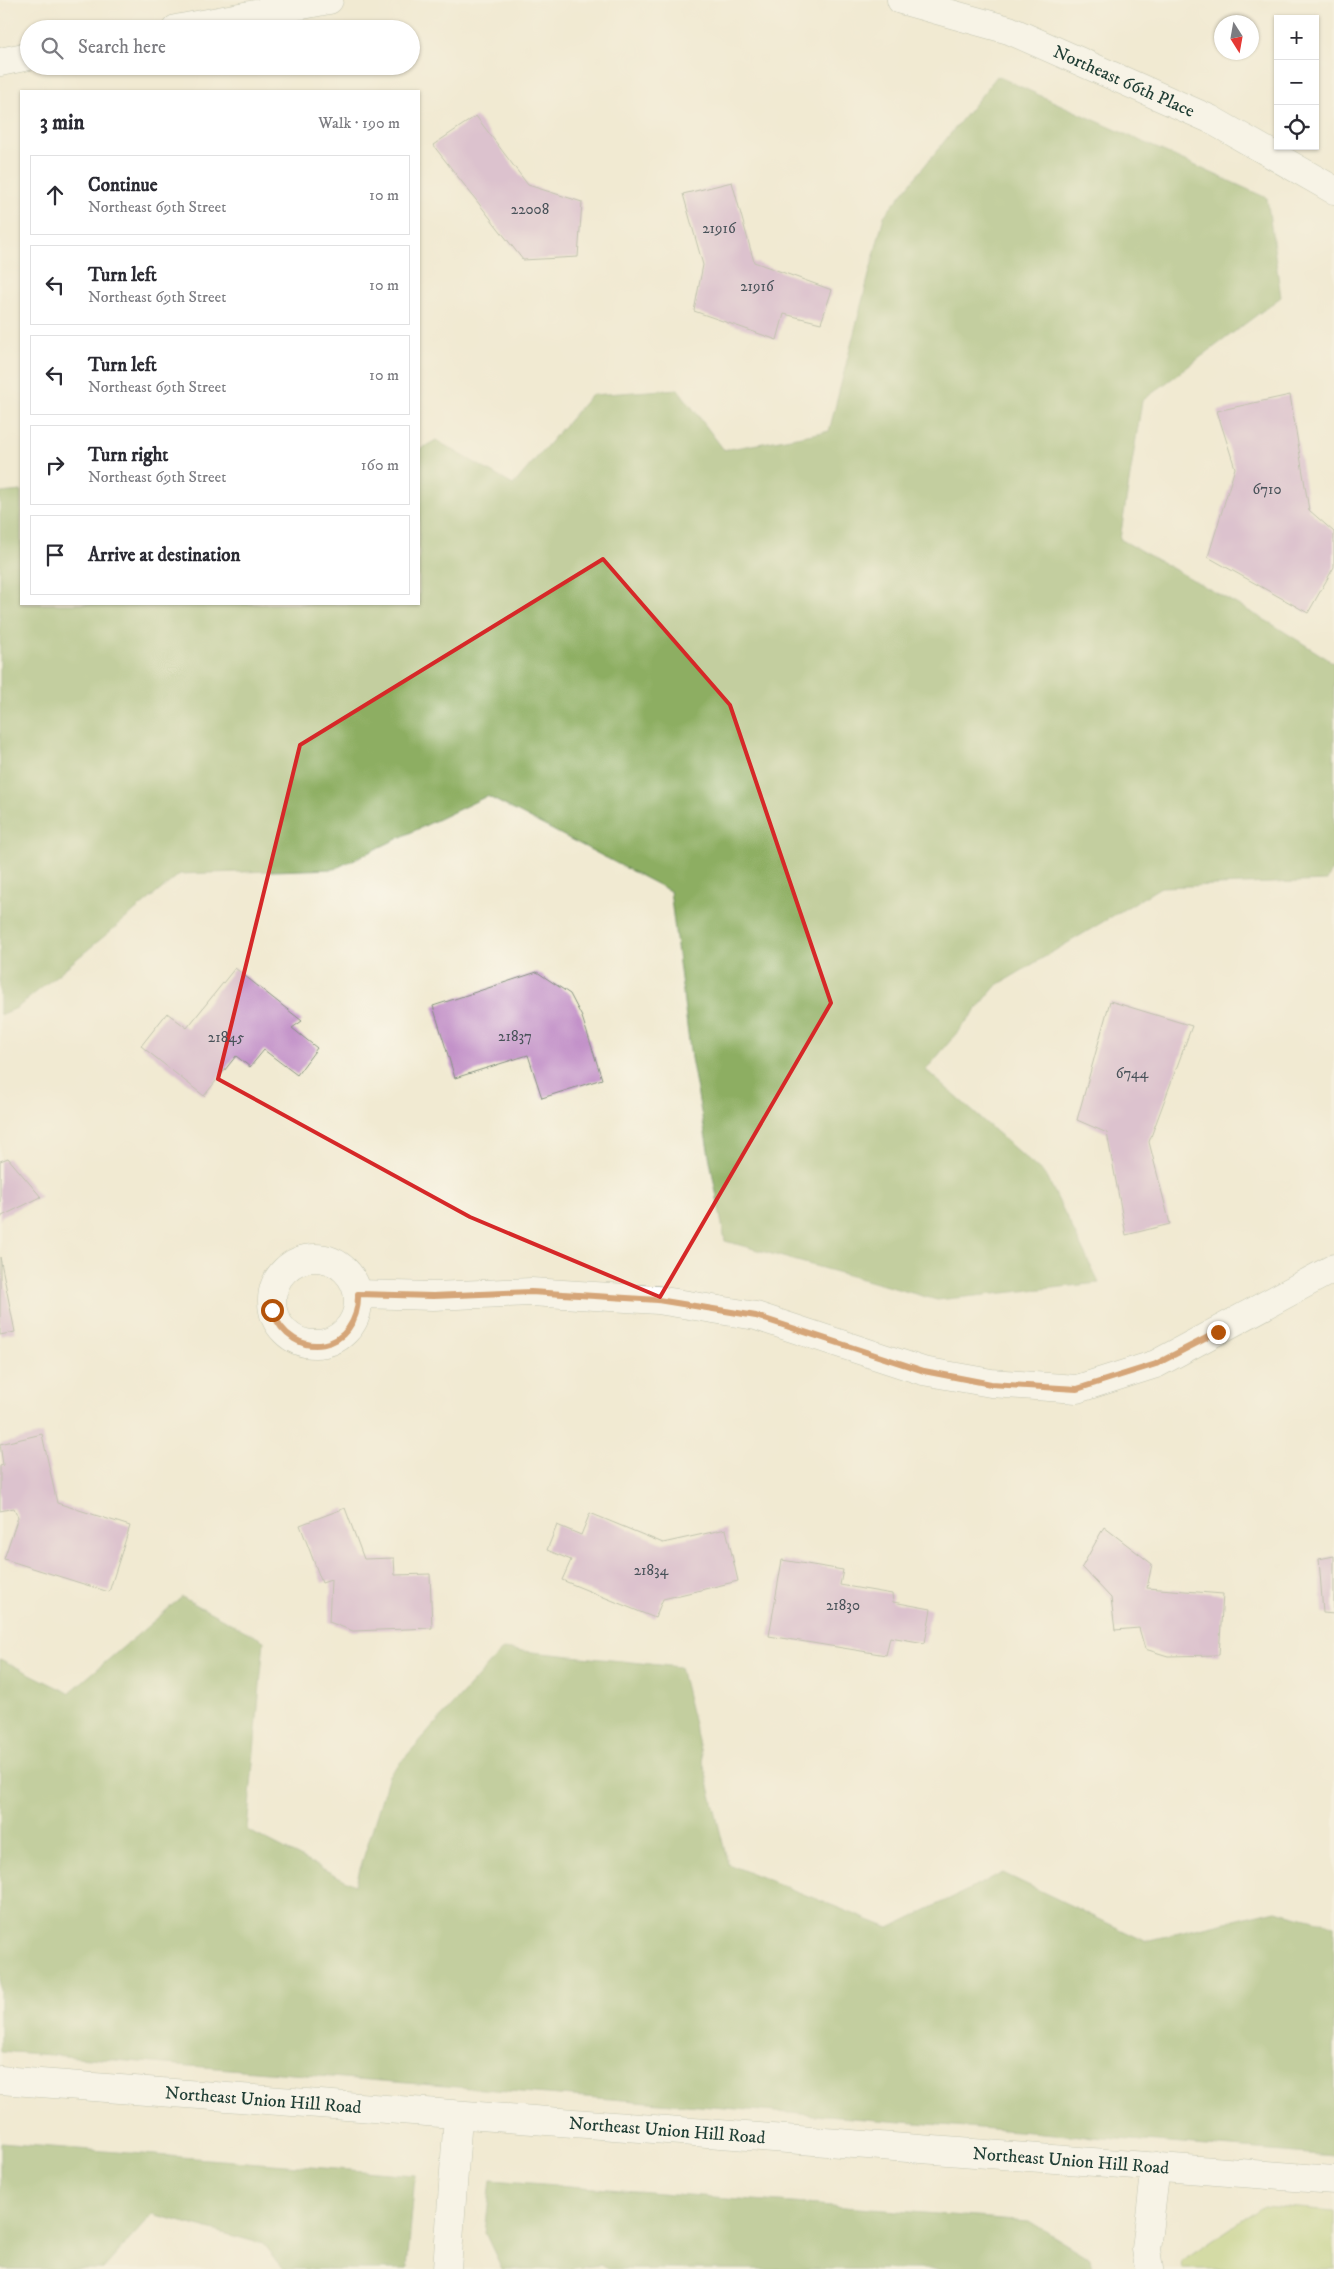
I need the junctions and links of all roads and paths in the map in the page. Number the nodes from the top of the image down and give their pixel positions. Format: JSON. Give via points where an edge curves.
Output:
{"nodes":[{"id":1,"x":329,"y":0,"type":"edge"},
{"id":2,"x":901,"y":0,"type":"edge"},
{"id":3,"x":223,"y":20,"type":"edge"},
{"id":4,"x":20,"y":58,"type":"edge"},
{"id":5,"x":0,"y":62,"type":"edge"},
{"id":6,"x":1334,"y":190,"type":"edge"},
{"id":7,"x":1334,"y":1268,"type":"edge"},
{"id":8,"x":358,"y":1294,"type":"dead end"},
{"id":9,"x":0,"y":2080,"type":"edge"},
{"id":10,"x":458,"y":2116,"type":"junction"},
{"id":11,"x":1156,"y":2166,"type":"junction"},
{"id":12,"x":1334,"y":2180,"type":"edge"},
{"id":13,"x":447,"y":2269,"type":"edge"},
{"id":14,"x":1149,"y":2269,"type":"edge"}],
"edges":[{"from":1,"to":3,"type":"street"},
{"from":2,"to":6,"type":"street","name":"Northeast 66th Place","via":[[1009,30],[1210,119]]},
{"from":4,"to":5,"type":"street"},
{"from":7,"to":8,"type":"street","via":[[1156,1364],[1077,1389],[991,1384],[924,1371],[756,1316],[658,1300],[531,1292],[433,1296]]},
{"from":9,"to":10,"type":"street","name":"Northeast Union Hill Road"},
{"from":10,"to":11,"type":"street","name":"Northeast Union Hill Road"},
{"from":10,"to":13,"type":"street"},
{"from":11,"to":12,"type":"street","name":"Northeast Union Hill Road"},
{"from":11,"to":14,"type":"street","via":[[1146,2249]]}]}
